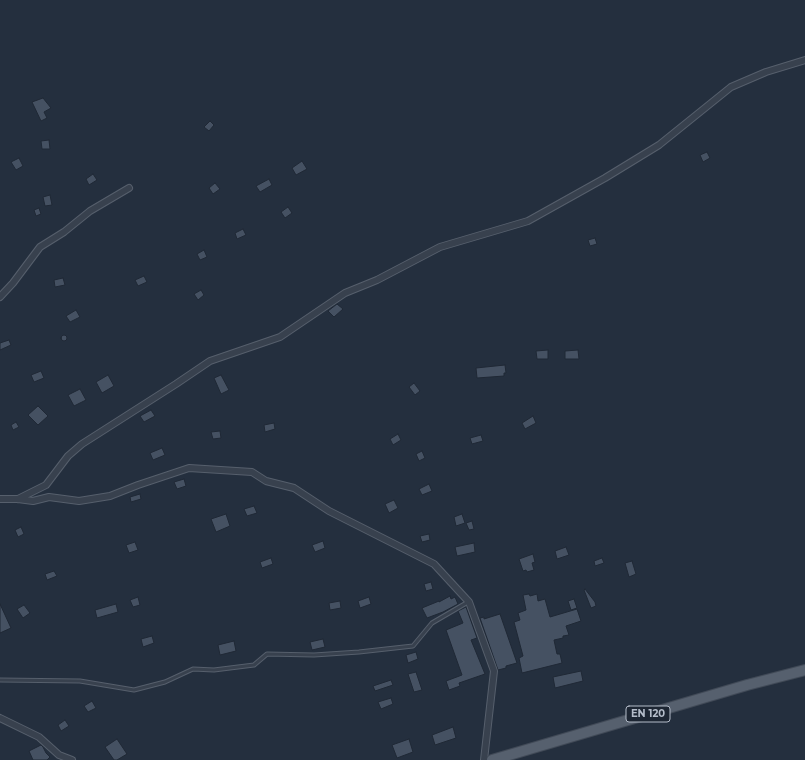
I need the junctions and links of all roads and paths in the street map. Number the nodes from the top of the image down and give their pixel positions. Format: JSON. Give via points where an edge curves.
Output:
{"nodes":[{"id":1,"x":805,"y":60,"type":"edge"},
{"id":2,"x":129,"y":188,"type":"dead end"},
{"id":3,"x":0,"y":297,"type":"edge"},
{"id":4,"x":0,"y":499,"type":"edge"},
{"id":5,"x":18,"y":499,"type":"junction"},
{"id":6,"x":469,"y":602,"type":"junction"},
{"id":7,"x":805,"y":670,"type":"edge"},
{"id":8,"x":0,"y":680,"type":"edge"},
{"id":9,"x":0,"y":718,"type":"edge"},
{"id":10,"x":72,"y":760,"type":"edge"},
{"id":11,"x":484,"y":760,"type":"edge"},
{"id":12,"x":492,"y":760,"type":"edge"}],
"edges":[{"from":1,"to":5,"type":"street","via":[[766,72],[731,87],[659,145],[528,221],[440,247],[377,280],[345,293],[280,336],[210,361],[82,444],[68,456],[46,485]]},
{"from":2,"to":3,"type":"street","via":[[90,211],[40,247]]},
{"from":4,"to":5,"type":"street"},
{"from":5,"to":6,"type":"street","via":[[49,497],[79,501],[110,496],[189,468],[252,472],[266,481],[294,488],[329,511],[434,564]]},
{"from":6,"to":8,"type":"lane","via":[[432,623],[413,646],[314,655],[267,654],[254,665],[214,670],[193,669],[165,682],[134,690],[80,681]]},
{"from":6,"to":11,"type":"street","via":[[494,671]]},
{"from":7,"to":12,"type":"main road","number":"EN 120"},
{"from":9,"to":10,"type":"street","via":[[39,738],[59,755]]}]}
